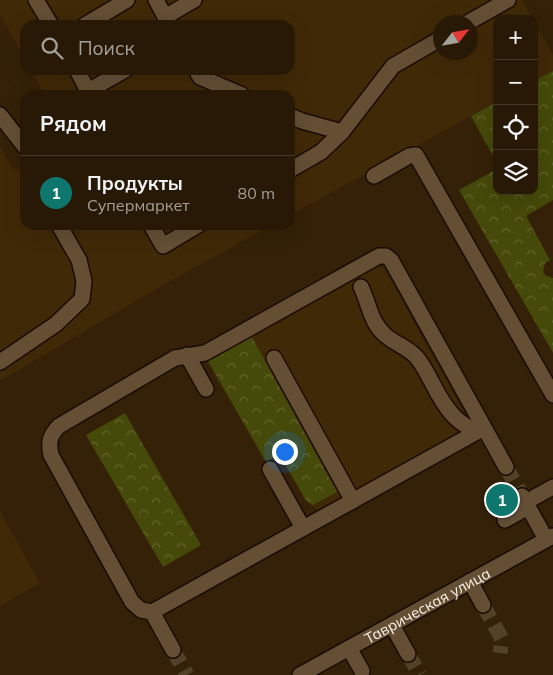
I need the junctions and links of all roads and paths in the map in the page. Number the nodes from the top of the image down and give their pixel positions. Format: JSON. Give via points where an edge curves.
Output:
{"nodes":[{"id":1,"x":36,"y":0,"type":"edge"},
{"id":2,"x":127,"y":0,"type":"edge"},
{"id":3,"x":156,"y":0,"type":"edge"},
{"id":4,"x":194,"y":0,"type":"edge"},
{"id":5,"x":508,"y":0,"type":"edge"},
{"id":6,"x":478,"y":17,"type":"edge"},
{"id":7,"x":48,"y":20,"type":"edge"},
{"id":8,"x":93,"y":20,"type":"edge"},
{"id":9,"x":167,"y":20,"type":"edge"},
{"id":10,"x":169,"y":20,"type":"edge"},
{"id":11,"x":433,"y":43,"type":"edge"},
{"id":12,"x":79,"y":75,"type":"edge"},
{"id":13,"x":117,"y":75,"type":"edge"},
{"id":14,"x":199,"y":75,"type":"edge"},
{"id":15,"x":87,"y":90,"type":"edge"},
{"id":16,"x":93,"y":90,"type":"edge"},
{"id":17,"x":230,"y":90,"type":"edge"},
{"id":18,"x":0,"y":115,"type":"edge"},
{"id":19,"x":295,"y":118,"type":"edge"},
{"id":20,"x":342,"y":132,"type":"junction"},
{"id":21,"x":20,"y":141,"type":"edge"},
{"id":22,"x":295,"y":167,"type":"edge"},
{"id":23,"x":374,"y":176,"type":"dead end"},
{"id":24,"x":62,"y":230,"type":"edge"},
{"id":25,"x":154,"y":230,"type":"edge"},
{"id":26,"x":190,"y":230,"type":"edge"},
{"id":27,"x":360,"y":287,"type":"dead end"},
{"id":28,"x":187,"y":355,"type":"junction"},
{"id":29,"x":274,"y":358,"type":"dead end"},
{"id":30,"x":0,"y":362,"type":"edge"},
{"id":31,"x":206,"y":389,"type":"dead end"},
{"id":32,"x":553,"y":395,"type":"edge"},
{"id":33,"x":480,"y":430,"type":"junction"},
{"id":34,"x":506,"y":467,"type":"tunnel mouth"},
{"id":35,"x":270,"y":469,"type":"dead end"},
{"id":36,"x":553,"y":487,"type":"edge"},
{"id":37,"x":353,"y":500,"type":"junction"},
{"id":38,"x":525,"y":502,"type":"junction"},
{"id":39,"x":505,"y":520,"type":"dead end"},
{"id":40,"x":303,"y":528,"type":"junction"},
{"id":41,"x":550,"y":538,"type":"edge"},
{"id":42,"x":470,"y":581,"type":"junction"},
{"id":43,"x":483,"y":605,"type":"tunnel mouth"},
{"id":44,"x":152,"y":612,"type":"junction"},
{"id":45,"x":392,"y":625,"type":"junction"},
{"id":46,"x":349,"y":648,"type":"junction"},
{"id":47,"x":173,"y":650,"type":"tunnel mouth"},
{"id":48,"x":408,"y":654,"type":"tunnel mouth"},
{"id":49,"x":362,"y":671,"type":"dead end"},
{"id":50,"x":300,"y":675,"type":"edge"}],
"edges":[{"from":1,"to":7,"type":"street"},
{"from":2,"to":8,"type":"street"},
{"from":3,"to":9,"type":"street"},
{"from":4,"to":10,"type":"street"},
{"from":5,"to":6,"type":"street"},
{"from":11,"to":20,"type":"street","via":[[393,66]]},
{"from":12,"to":15,"type":"street"},
{"from":13,"to":16,"type":"street"},
{"from":14,"to":17,"type":"street"},
{"from":18,"to":21,"type":"street"},
{"from":19,"to":20,"type":"street"},
{"from":20,"to":22,"type":"street","via":[[321,152]]},
{"from":23,"to":32,"type":"street","via":[[409,156],[419,154]]},
{"from":24,"to":30,"type":"street","via":[[79,260],[84,281],[82,300],[56,324]]},
{"from":25,"to":26,"type":"street","via":[[163,246]]},
{"from":27,"to":33,"type":"street","via":[[370,313],[385,336],[418,359],[453,416]]},
{"from":28,"to":31,"type":"street"},
{"from":28,"to":33,"type":"street","via":[[204,353],[379,256],[386,256]]},
{"from":28,"to":44,"type":"street","via":[[175,358],[59,426],[49,444],[51,455],[132,602],[141,610]]},
{"from":29,"to":37,"type":"street"},
{"from":33,"to":34,"type":"street"},
{"from":33,"to":37,"type":"street"},
{"from":35,"to":40,"type":"street"},
{"from":36,"to":38,"type":"street"},
{"from":37,"to":40,"type":"street"},
{"from":38,"to":39,"type":"street"},
{"from":38,"to":41,"type":"street"},
{"from":40,"to":44,"type":"street"},
{"from":41,"to":42,"type":"street","name":"Таврическая улица"},
{"from":42,"to":43,"type":"street"},
{"from":42,"to":45,"type":"street","name":"Таврическая улица"},
{"from":44,"to":47,"type":"street"},
{"from":45,"to":46,"type":"street","name":"Таврическая улица"},
{"from":45,"to":48,"type":"street"},
{"from":46,"to":49,"type":"street"},
{"from":46,"to":50,"type":"street","name":"Таврическая улица"}]}
